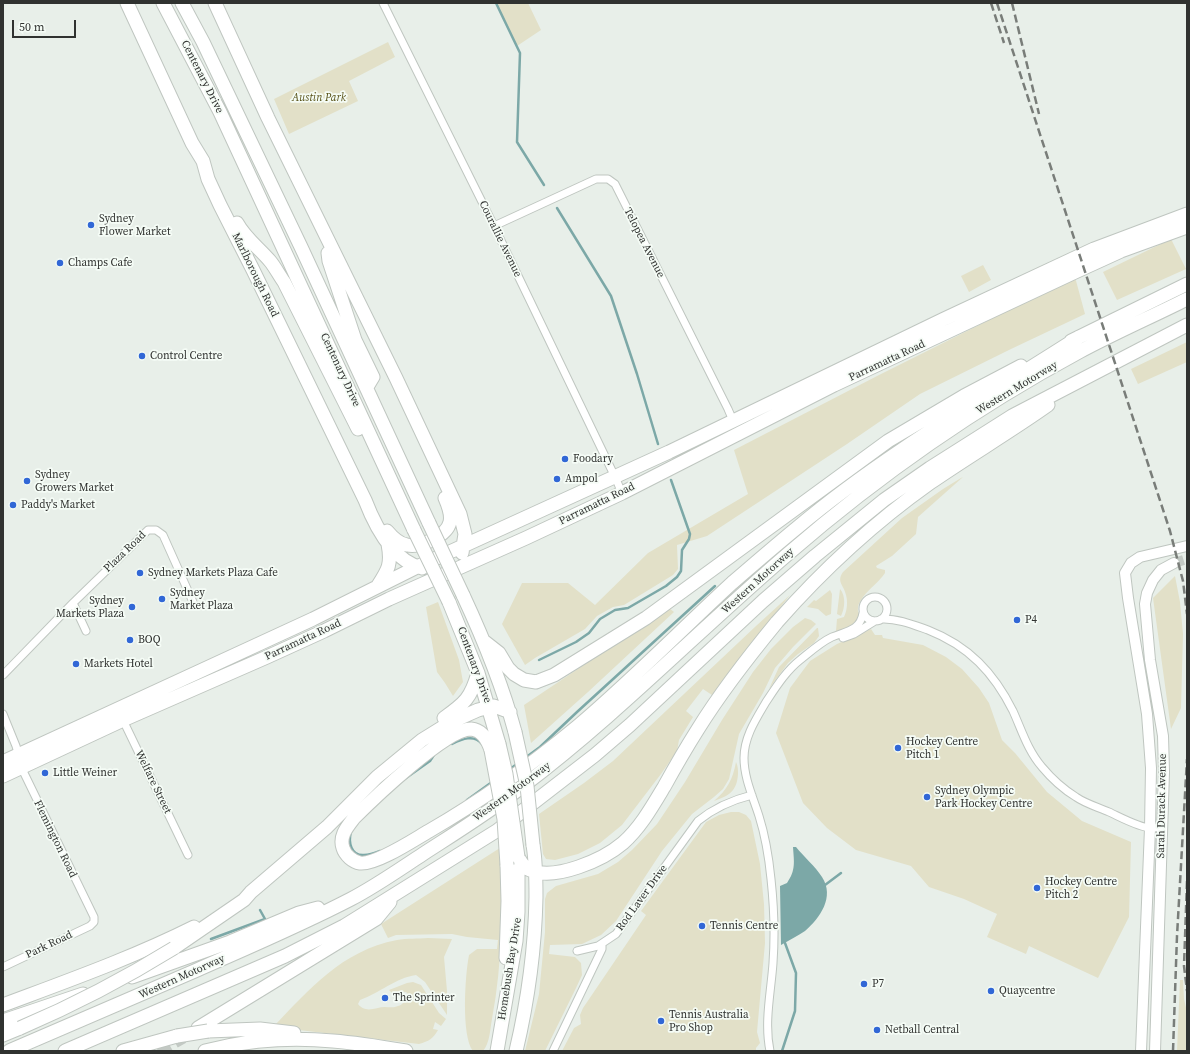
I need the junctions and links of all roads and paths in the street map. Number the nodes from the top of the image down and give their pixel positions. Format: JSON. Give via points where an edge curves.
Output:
{"nodes":[{"id":1,"x":127,"y":3,"type":"edge"},
{"id":2,"x":163,"y":3,"type":"edge"},
{"id":3,"x":182,"y":3,"type":"edge"},
{"id":4,"x":210,"y":3,"type":"edge"},
{"id":5,"x":215,"y":3,"type":"edge"},
{"id":6,"x":383,"y":3,"type":"edge"},
{"id":7,"x":232,"y":42,"type":"junction"},
{"id":8,"x":203,"y":162,"type":"junction"},
{"id":9,"x":1187,"y":214,"type":"edge"},
{"id":10,"x":494,"y":226,"type":"junction"},
{"id":11,"x":1187,"y":227,"type":"edge"},
{"id":12,"x":327,"y":240,"type":"junction"},
{"id":13,"x":1187,"y":284,"type":"edge"},
{"id":14,"x":1187,"y":299,"type":"edge"},
{"id":15,"x":1187,"y":325,"type":"edge"},
{"id":16,"x":1079,"y":337,"type":"junction"},
{"id":17,"x":1083,"y":379,"type":"junction"},
{"id":18,"x":367,"y":387,"type":"junction"},
{"id":19,"x":732,"y":420,"type":"junction"},
{"id":20,"x":738,"y":434,"type":"junction"},
{"id":21,"x":432,"y":456,"type":"junction"},
{"id":22,"x":384,"y":464,"type":"junction"},
{"id":23,"x":615,"y":476,"type":"junction"},
{"id":24,"x":622,"y":493,"type":"junction"},
{"id":25,"x":365,"y":500,"type":"junction"},
{"id":26,"x":460,"y":514,"type":"junction"},
{"id":27,"x":482,"y":537,"type":"junction"},
{"id":28,"x":388,"y":544,"type":"junction"},
{"id":29,"x":464,"y":545,"type":"junction"},
{"id":30,"x":1187,"y":546,"type":"edge"},
{"id":31,"x":1174,"y":563,"type":"tunnel mouth"},
{"id":32,"x":417,"y":567,"type":"junction"},
{"id":33,"x":452,"y":572,"type":"junction"},
{"id":34,"x":377,"y":587,"type":"junction"},
{"id":35,"x":192,"y":602,"type":"dead end"},
{"id":36,"x":73,"y":603,"type":"junction"},
{"id":37,"x":863,"y":612,"type":"junction"},
{"id":38,"x":881,"y":617,"type":"junction"},
{"id":39,"x":86,"y":631,"type":"dead end"},
{"id":40,"x":833,"y":637,"type":"junction"},
{"id":41,"x":485,"y":642,"type":"junction"},
{"id":42,"x":478,"y":673,"type":"junction"},
{"id":43,"x":3,"y":675,"type":"edge"},
{"id":44,"x":489,"y":707,"type":"junction"},
{"id":45,"x":510,"y":712,"type":"junction"},
{"id":46,"x":3,"y":714,"type":"edge"},
{"id":47,"x":121,"y":715,"type":"junction"},
{"id":48,"x":495,"y":747,"type":"junction"},
{"id":49,"x":21,"y":761,"type":"junction"},
{"id":50,"x":3,"y":762,"type":"edge"},
{"id":51,"x":389,"y":767,"type":"junction"},
{"id":52,"x":3,"y":776,"type":"edge"},
{"id":53,"x":752,"y":795,"type":"junction"},
{"id":54,"x":1163,"y":827,"type":"junction"},
{"id":55,"x":1150,"y":828,"type":"junction"},
{"id":56,"x":188,"y":855,"type":"dead end"},
{"id":57,"x":518,"y":857,"type":"junction"},
{"id":58,"x":536,"y":872,"type":"junction"},
{"id":59,"x":251,"y":892,"type":"junction"},
{"id":60,"x":398,"y":893,"type":"junction"},
{"id":61,"x":352,"y":898,"type":"junction"},
{"id":62,"x":94,"y":922,"type":"joint"},
{"id":63,"x":602,"y":944,"type":"junction"},
{"id":64,"x":577,"y":951,"type":"dead end"},
{"id":65,"x":3,"y":967,"type":"edge"},
{"id":66,"x":3,"y":1005,"type":"edge"},
{"id":67,"x":1142,"y":1010,"type":"junction"},
{"id":68,"x":1156,"y":1010,"type":"junction"},
{"id":69,"x":3,"y":1021,"type":"edge"},
{"id":70,"x":203,"y":1029,"type":"junction"},
{"id":71,"x":3,"y":1035,"type":"edge"},
{"id":72,"x":259,"y":1036,"type":"junction"},
{"id":73,"x":333,"y":1041,"type":"junction"},
{"id":74,"x":498,"y":1045,"type":"edge"},
{"id":75,"x":769,"y":1050,"type":"edge"},
{"id":76,"x":9,"y":1051,"type":"edge"},
{"id":77,"x":65,"y":1051,"type":"edge"},
{"id":78,"x":122,"y":1051,"type":"edge"},
{"id":79,"x":205,"y":1051,"type":"edge"},
{"id":80,"x":406,"y":1051,"type":"edge"},
{"id":81,"x":516,"y":1051,"type":"edge"},
{"id":82,"x":552,"y":1051,"type":"edge"},
{"id":83,"x":1140,"y":1051,"type":"edge"},
{"id":84,"x":1155,"y":1051,"type":"edge"}],
"edges":[{"from":1,"to":8,"type":"highway","name":"Marlborough Road"},
{"from":2,"to":22,"type":"highway","name":"Centenary Drive","via":[[220,112]]},
{"from":3,"to":18,"type":"highway","name":"Centenary Drive"},
{"from":4,"to":7,"type":"highway"},
{"from":5,"to":7,"type":"highway"},
{"from":6,"to":10,"type":"street","name":"Courallie Avenue"},
{"from":7,"to":12,"type":"highway"},
{"from":8,"to":22,"type":"highway","via":[[214,177],[241,230],[270,261],[284,282],[364,439]]},
{"from":8,"to":25,"type":"highway","name":"Marlborough Road","via":[[220,205]]},
{"from":9,"to":19,"type":"highway","name":"Parramatta Road","via":[[1094,249]]},
{"from":10,"to":19,"type":"street","name":"Telopea Avenue","via":[[596,179],[608,179],[615,184]]},
{"from":10,"to":23,"type":"street","name":"Courallie Avenue"},
{"from":11,"to":20,"type":"highway","name":"Parramatta Road","via":[[1121,251],[1075,272],[834,385]]},
{"from":12,"to":18,"type":"highway","via":[[329,261],[355,340],[373,377]]},
{"from":12,"to":21,"type":"highway"},
{"from":13,"to":16,"type":"highway"},
{"from":14,"to":61,"type":"highway","name":"Western Motorway","via":[[1083,350],[998,398],[900,465],[789,552],[644,686],[522,788]]},
{"from":15,"to":17,"type":"highway","name":"Western Motorway"},
{"from":16,"to":41,"type":"highway","via":[[995,379],[888,441],[646,618],[548,678],[536,682],[524,680],[514,674],[499,653]]},
{"from":16,"to":48,"type":"highway","via":[[930,431],[865,475],[800,524],[731,584],[576,728],[485,796],[448,820],[371,862],[356,862],[345,852],[342,837],[354,818],[398,777],[447,740],[472,729],[485,736]]},
{"from":17,"to":58,"type":"highway","via":[[1018,427],[963,460],[892,512],[828,568],[777,622],[748,659],[702,723],[645,817],[622,844],[600,858],[578,867],[555,873]]},
{"from":17,"to":60,"type":"highway","name":"Western Motorway","via":[[1012,416],[884,500],[774,592],[595,755],[498,830]]},
{"from":18,"to":41,"type":"highway","name":"Centenary Drive","bridge":true},
{"from":19,"to":20,"type":"street","name":"Telopea Avenue"},
{"from":19,"to":23,"type":"highway","name":"Parramatta Road"},
{"from":20,"to":24,"type":"highway","name":"Parramatta Road"},
{"from":21,"to":25,"type":"highway","via":[[450,516],[448,526],[441,534],[430,541],[413,546],[405,545],[388,532]]},
{"from":21,"to":26,"type":"highway"},
{"from":22,"to":42,"type":"highway","name":"Centenary Drive","bridge":true,"via":[[449,602]]},
{"from":23,"to":24,"type":"street","name":"Courallie Avenue"},
{"from":23,"to":27,"type":"highway","name":"Parramatta Road"},
{"from":24,"to":33,"type":"highway","name":"Parramatta Road"},
{"from":25,"to":28,"type":"highway","name":"Marlborough Road","via":[[372,519]]},
{"from":26,"to":27,"type":"highway","via":[[477,535]]},
{"from":26,"to":29,"type":"highway","via":[[465,534]]},
{"from":27,"to":29,"type":"highway","name":"Parramatta Road"},
{"from":28,"to":32,"type":"highway","name":"Marlborough Road"},
{"from":28,"to":34,"type":"highway","via":[[388,567]]},
{"from":29,"to":32,"type":"highway","name":"Parramatta Road"},
{"from":29,"to":33,"type":"highway"},
{"from":30,"to":55,"type":"street","name":"Sarah Durack Avenue","via":[[1137,558],[1128,566],[1126,573],[1147,714],[1151,768]]},
{"from":31,"to":54,"type":"street","name":"Sarah Durack Avenue","via":[[1157,574],[1150,584],[1145,604],[1150,660],[1163,736]]},
{"from":32,"to":33,"type":"highway","name":"Marlborough Road"},
{"from":32,"to":34,"type":"highway","name":"Parramatta Road"},
{"from":33,"to":47,"type":"highway","name":"Parramatta Road","via":[[274,654]]},
{"from":34,"to":47,"type":"highway","name":"Parramatta Road"},
{"from":35,"to":36,"type":"street","name":"Plaza Road","via":[[163,535],[156,530],[148,530]]},
{"from":36,"to":39,"type":"street"},
{"from":36,"to":43,"type":"street","name":"Plaza Road"},
{"from":37,"to":38,"type":"street","via":[[867,619]]},
{"from":37,"to":38,"type":"street","via":[[865,602],[871,598],[878,598],[886,608]]},
{"from":37,"to":40,"type":"street","via":[[861,621],[855,627]]},
{"from":38,"to":40,"type":"street","via":[[850,636]]},
{"from":38,"to":55,"type":"street","via":[[887,616],[917,626],[947,638],[967,651],[986,668],[1000,687],[1026,743],[1041,767],[1060,786],[1077,798],[1127,821]]},
{"from":40,"to":53,"type":"street","via":[[785,674],[749,734],[744,758],[746,777]]},
{"from":41,"to":45,"type":"highway","name":"Centenary Drive"},
{"from":42,"to":44,"type":"highway","name":"Centenary Drive"},
{"from":42,"to":51,"type":"highway","via":[[473,691],[461,706],[416,739]]},
{"from":44,"to":45,"type":"highway"},
{"from":44,"to":48,"type":"highway","name":"Centenary Drive"},
{"from":44,"to":51,"type":"highway","via":[[451,722],[422,740]]},
{"from":45,"to":58,"type":"highway","name":"Homebush Bay Drive","bridge":true,"via":[[527,786]]},
{"from":46,"to":49,"type":"street"},
{"from":47,"to":49,"type":"highway","name":"Parramatta Road"},
{"from":47,"to":56,"type":"street","name":"Welfare Street"},
{"from":48,"to":57,"type":"highway","name":"Homebush Bay Drive","bridge":true,"via":[[508,782]]},
{"from":48,"to":74,"type":"highway","bridge":true,"via":[[504,819],[508,901],[507,952]]},
{"from":49,"to":50,"type":"highway","name":"Parramatta Road"},
{"from":49,"to":52,"type":"highway","name":"Parramatta Road"},
{"from":49,"to":62,"type":"street","name":"Flemington Road"},
{"from":51,"to":59,"type":"highway","via":[[326,827]]},
{"from":53,"to":63,"type":"street","name":"Rod Laver Drive","via":[[718,807],[698,821],[620,929]]},
{"from":53,"to":75,"type":"street","via":[[762,823],[775,923],[768,1014]]},
{"from":54,"to":55,"type":"street"},
{"from":54,"to":68,"type":"street","name":"Sarah Durack Avenue"},
{"from":55,"to":67,"type":"street","name":"Sarah Durack Avenue"},
{"from":57,"to":58,"type":"highway","via":[[524,867]]},
{"from":57,"to":74,"type":"highway","name":"Homebush Bay Drive","via":[[516,941]]},
{"from":58,"to":81,"type":"highway","name":"Homebush Bay Drive","via":[[533,954],[526,1009]]},
{"from":59,"to":66,"type":"highway","via":[[160,944]]},
{"from":59,"to":71,"type":"highway","bridge":true,"via":[[244,900],[137,971],[87,998]]},
{"from":60,"to":70,"type":"highway","name":"Western Motorway","via":[[376,919]]},
{"from":60,"to":77,"type":"highway","name":"Western Motorway","via":[[344,926],[285,956]]},
{"from":61,"to":69,"type":"highway","name":"Western Motorway","via":[[299,913],[202,953]]},
{"from":61,"to":76,"type":"highway","name":"Western Motorway","via":[[269,939]]},
{"from":62,"to":65,"type":"street","name":"Park Road"},
{"from":63,"to":64,"type":"street"},
{"from":63,"to":82,"type":"street","via":[[602,949]]},
{"from":67,"to":68,"type":"street"},
{"from":67,"to":83,"type":"street","name":"Sarah Durack Avenue"},
{"from":68,"to":84,"type":"street","name":"Sarah Durack Avenue"},
{"from":70,"to":72,"type":"highway"},
{"from":70,"to":78,"type":"highway","bridge":true},
{"from":72,"to":73,"type":"highway","via":[[279,1040]]},
{"from":72,"to":73,"type":"highway","via":[[300,1033]]},
{"from":72,"to":79,"type":"highway"},
{"from":73,"to":80,"type":"highway"}]}
